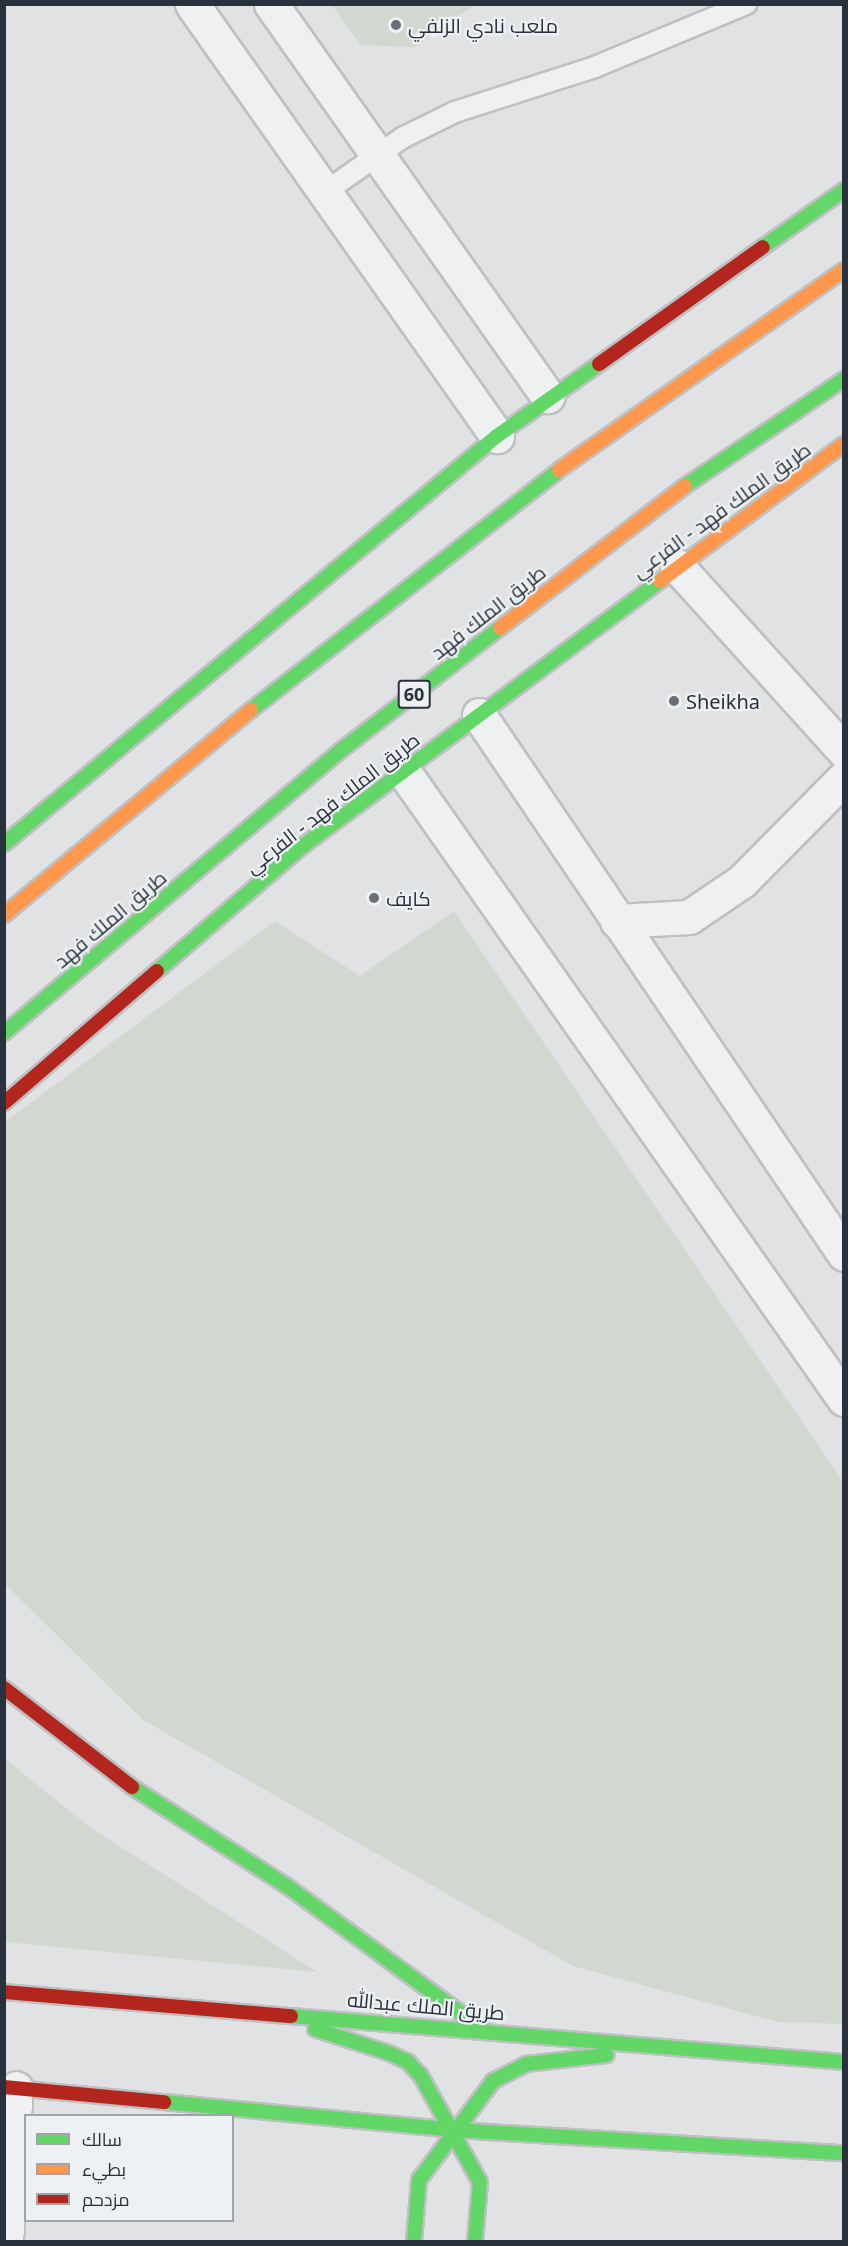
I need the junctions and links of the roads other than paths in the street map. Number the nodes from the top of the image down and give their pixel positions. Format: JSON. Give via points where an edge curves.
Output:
{"nodes":[{"id":1,"x":192,"y":4,"type":"edge"},
{"id":2,"x":271,"y":4,"type":"edge"},
{"id":3,"x":746,"y":4,"type":"edge"},
{"id":4,"x":377,"y":155,"type":"junction"},
{"id":5,"x":843,"y":190,"type":"edge"},
{"id":6,"x":325,"y":192,"type":"junction"},
{"id":7,"x":843,"y":270,"type":"edge"},
{"id":8,"x":843,"y":379,"type":"edge"},
{"id":9,"x":548,"y":396,"type":"junction"},
{"id":10,"x":497,"y":436,"type":"junction"},
{"id":11,"x":843,"y":444,"type":"edge"},
{"id":12,"x":677,"y":566,"type":"junction"},
{"id":13,"x":479,"y":715,"type":"junction"},
{"id":14,"x":843,"y":751,"type":"edge"},
{"id":15,"x":404,"y":771,"type":"junction"},
{"id":16,"x":843,"y":778,"type":"edge"},
{"id":17,"x":4,"y":844,"type":"edge"},
{"id":18,"x":4,"y":915,"type":"edge"},
{"id":19,"x":617,"y":921,"type":"junction"},
{"id":20,"x":4,"y":1033,"type":"edge"},
{"id":21,"x":4,"y":1103,"type":"edge"},
{"id":22,"x":843,"y":1254,"type":"edge"},
{"id":23,"x":843,"y":1399,"type":"edge"},
{"id":24,"x":4,"y":1688,"type":"edge"},
{"id":25,"x":4,"y":1992,"type":"edge"},
{"id":26,"x":266,"y":2013,"type":"junction"},
{"id":27,"x":484,"y":2030,"type":"junction"},
{"id":28,"x":676,"y":2047,"type":"junction"},
{"id":29,"x":843,"y":2062,"type":"edge"},
{"id":30,"x":10,"y":2088,"type":"edge"},
{"id":31,"x":453,"y":2130,"type":"junction"},
{"id":32,"x":843,"y":2153,"type":"edge"},
{"id":33,"x":6,"y":2241,"type":"edge"},
{"id":34,"x":414,"y":2241,"type":"edge"},
{"id":35,"x":475,"y":2241,"type":"edge"}],
"edges":[{"from":1,"to":6,"type":"street"},
{"from":2,"to":4,"type":"street"},
{"from":3,"to":4,"type":"lane","via":[[595,67],[455,112]]},
{"from":4,"to":6,"type":"lane"},
{"from":4,"to":9,"type":"street"},
{"from":5,"to":9,"type":"main road"},
{"from":6,"to":10,"type":"street"},
{"from":7,"to":18,"type":"main road","via":[[535,488],[295,673]]},
{"from":8,"to":20,"type":"main road","name":"طريق الملك فهد","number":"60","via":[[692,480],[344,748]]},
{"from":9,"to":10,"type":"main road"},
{"from":10,"to":17,"type":"main road"},
{"from":11,"to":12,"type":"main road","name":"طريق الملك فهد - الفرعي"},
{"from":12,"to":13,"type":"main road","name":"طريق الملك فهد - الفرعي"},
{"from":12,"to":14,"type":"street"},
{"from":13,"to":15,"type":"main road","name":"طريق الملك فهد - الفرعي"},
{"from":13,"to":19,"type":"street"},
{"from":15,"to":21,"type":"main road","name":"طريق الملك فهد - الفرعي","via":[[303,846]]},
{"from":15,"to":23,"type":"street"},
{"from":16,"to":19,"type":"street","via":[[742,880],[689,917]]},
{"from":19,"to":22,"type":"street"},
{"from":24,"to":27,"type":"main road","via":[[144,1796],[287,1886]]},
{"from":25,"to":26,"type":"main road","name":"طريق الملك عبدالله"},
{"from":26,"to":27,"type":"main road","name":"طريق الملك عبدالله"},
{"from":26,"to":31,"type":"main road","via":[[408,2062]]},
{"from":27,"to":28,"type":"main road","name":"طريق الملك عبدالله"},
{"from":28,"to":29,"type":"main road","name":"طريق الملك عبدالله"},
{"from":28,"to":31,"type":"main road","via":[[526,2064],[493,2081]]},
{"from":30,"to":31,"type":"main road"},
{"from":30,"to":33,"type":"street"},
{"from":31,"to":32,"type":"main road"},
{"from":31,"to":34,"type":"main road","via":[[419,2180]]},
{"from":31,"to":35,"type":"main road","via":[[480,2182]]}]}
